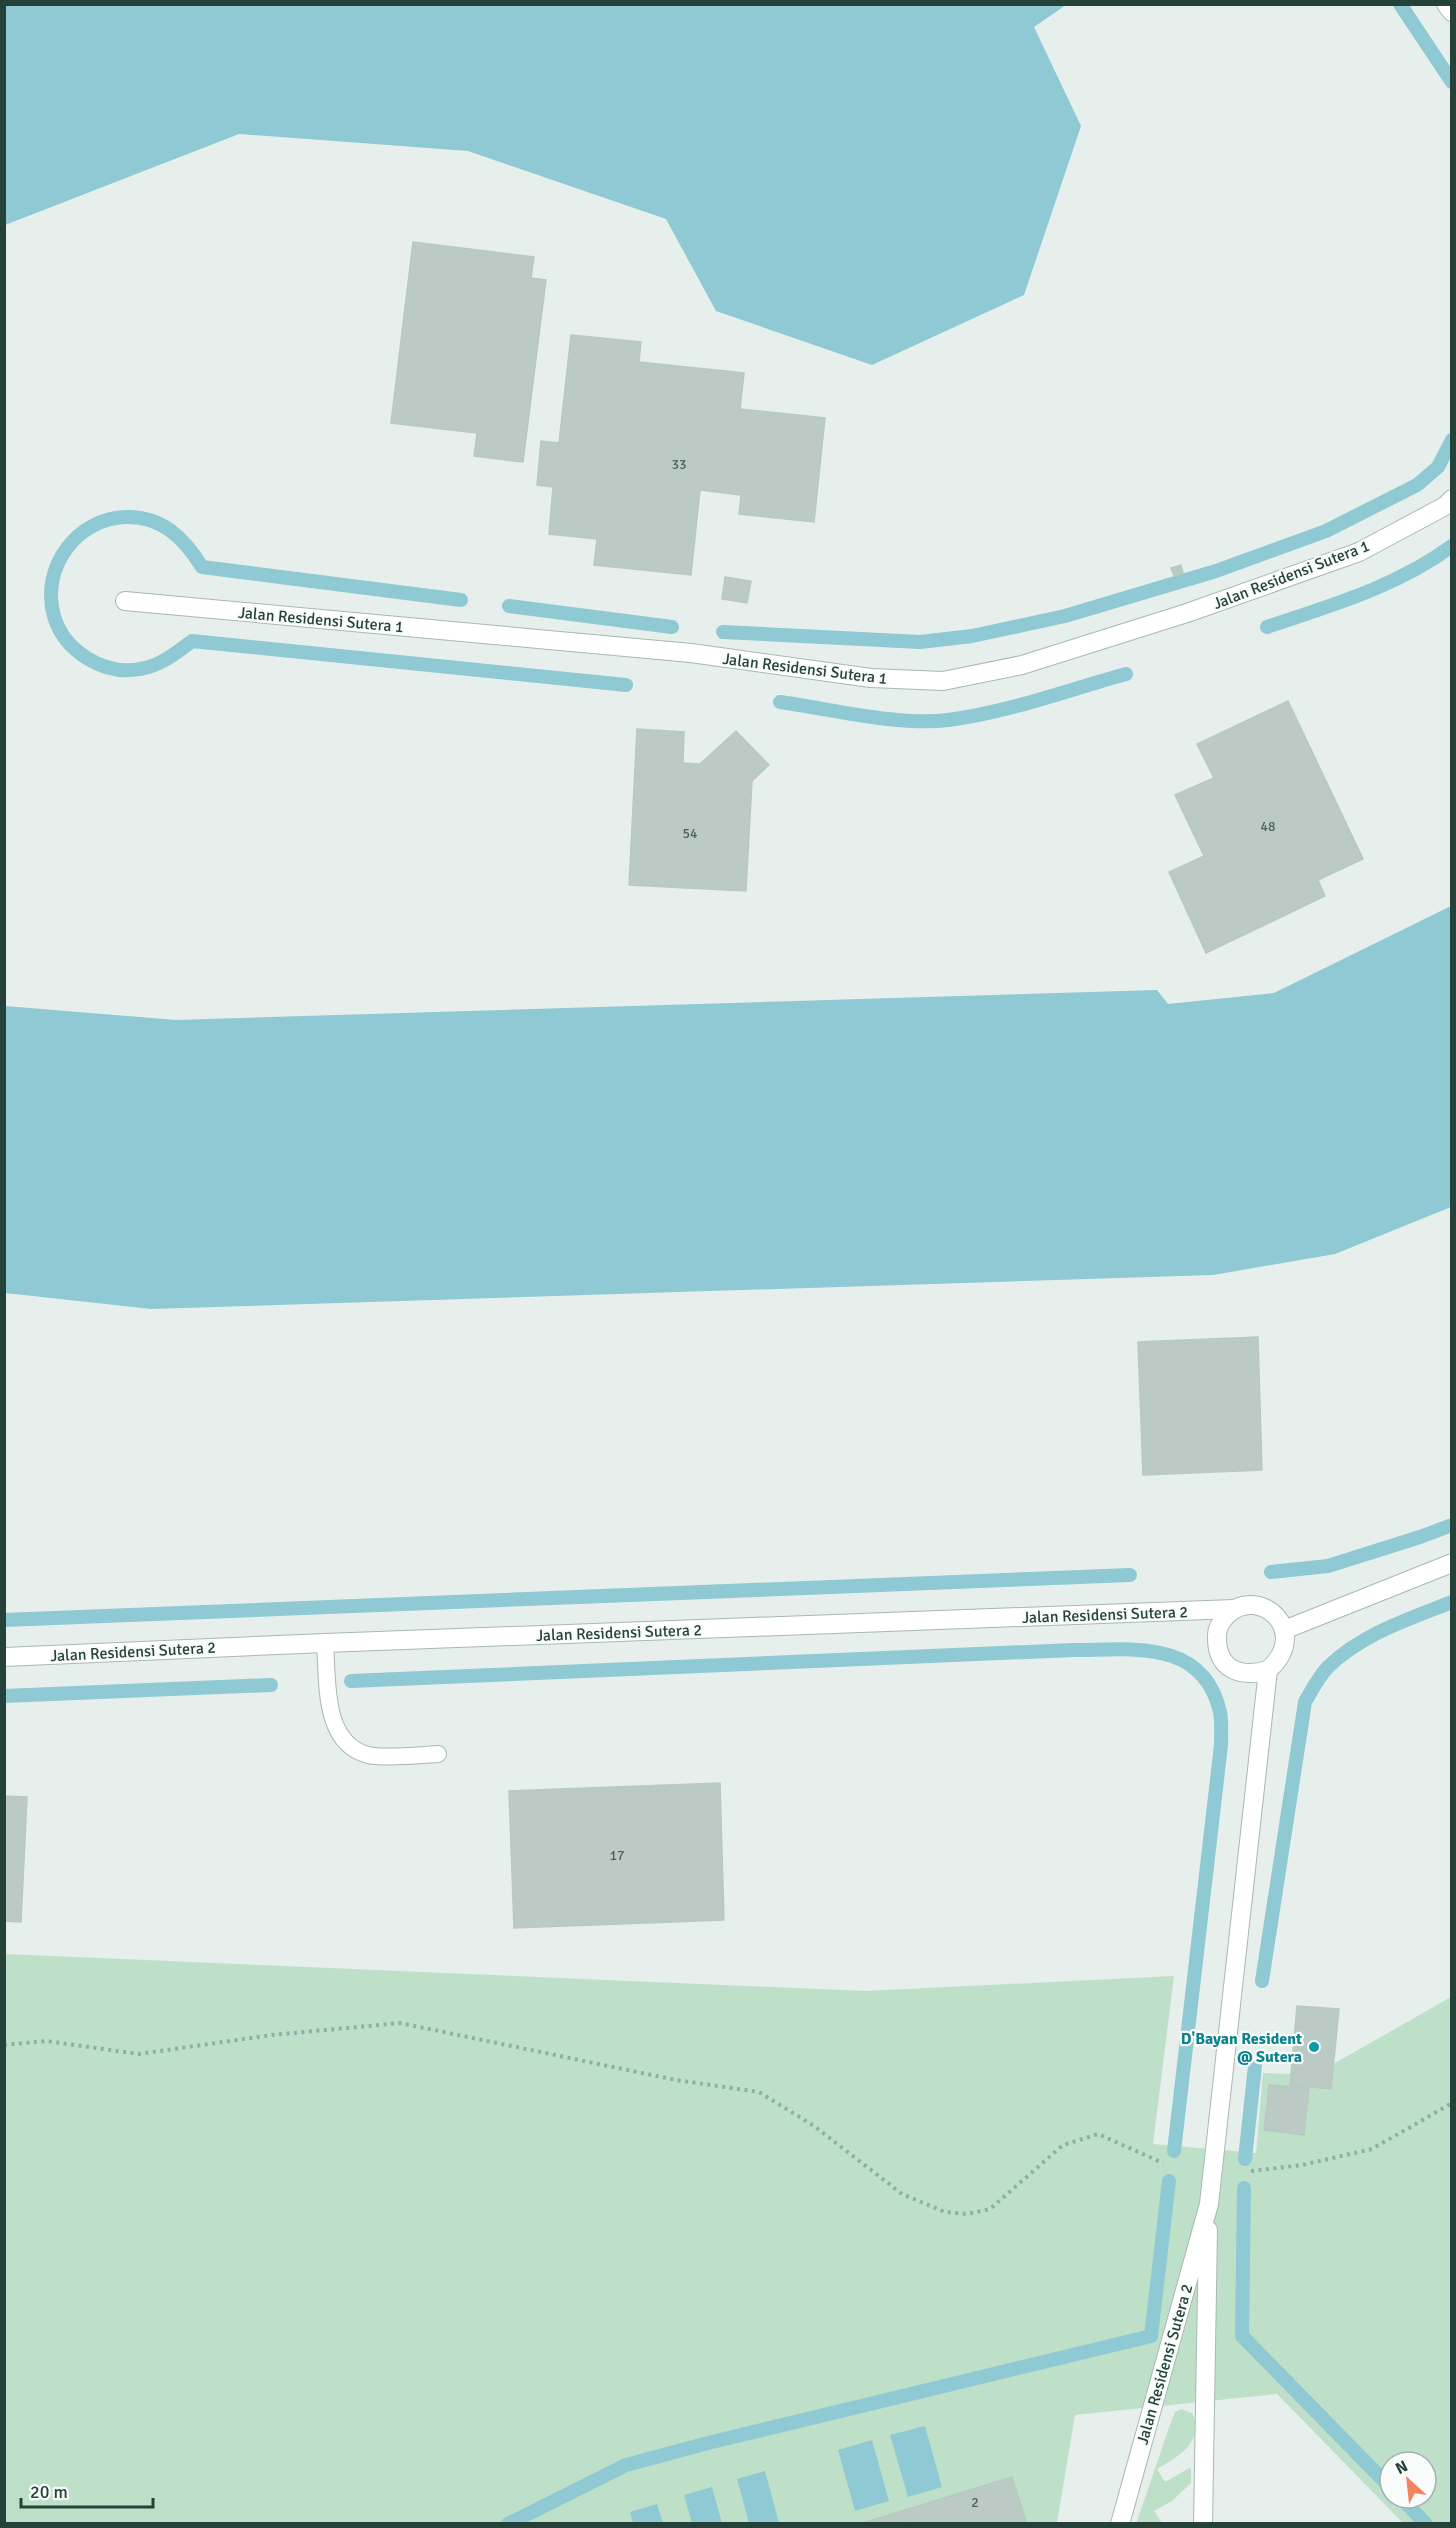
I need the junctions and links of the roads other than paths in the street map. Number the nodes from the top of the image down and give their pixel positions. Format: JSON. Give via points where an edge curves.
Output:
{"nodes":[{"id":1,"x":1446,"y":4,"type":"edge"},
{"id":2,"x":1452,"y":12,"type":"edge"},
{"id":3,"x":1452,"y":499,"type":"edge"},
{"id":4,"x":125,"y":601,"type":"dead end"},
{"id":5,"x":1452,"y":1563,"type":"edge"},
{"id":6,"x":1234,"y":1609,"type":"junction"},
{"id":7,"x":1284,"y":1630,"type":"junction"},
{"id":8,"x":324,"y":1642,"type":"junction"},
{"id":9,"x":4,"y":1658,"type":"edge"},
{"id":10,"x":1268,"y":1670,"type":"junction"},
{"id":11,"x":438,"y":1754,"type":"dead end"},
{"id":12,"x":1209,"y":2204,"type":"junction"},
{"id":13,"x":1120,"y":2523,"type":"edge"},
{"id":14,"x":1203,"y":2523,"type":"edge"}],
"edges":[{"from":1,"to":2,"type":"street"},
{"from":3,"to":4,"type":"street","name":"Jalan Residensi Sutera 1","via":[[1359,552],[1187,613],[1022,665],[943,681],[872,678],[691,653]]},
{"from":5,"to":7,"type":"street"},
{"from":6,"to":7,"type":"street","name":"Jalan Residensi Sutera 2","via":[[1249,1605],[1264,1608],[1277,1617]]},
{"from":6,"to":8,"type":"street","name":"Jalan Residensi Sutera 2"},
{"from":6,"to":10,"type":"street","via":[[1222,1620],[1216,1634],[1217,1650],[1225,1664],[1238,1672],[1252,1675]]},
{"from":7,"to":10,"type":"street","via":[[1286,1646]]},
{"from":8,"to":9,"type":"street","name":"Jalan Residensi Sutera 2"},
{"from":8,"to":11,"type":"lane","via":[[331,1718],[348,1747],[369,1756]]},
{"from":10,"to":12,"type":"street","name":"Jalan Residensi Sutera 2"},
{"from":12,"to":13,"type":"street","name":"Jalan Residensi Sutera 2"},
{"from":12,"to":14,"type":"street","name":"Jalan Residensi Sutera 2"}]}
